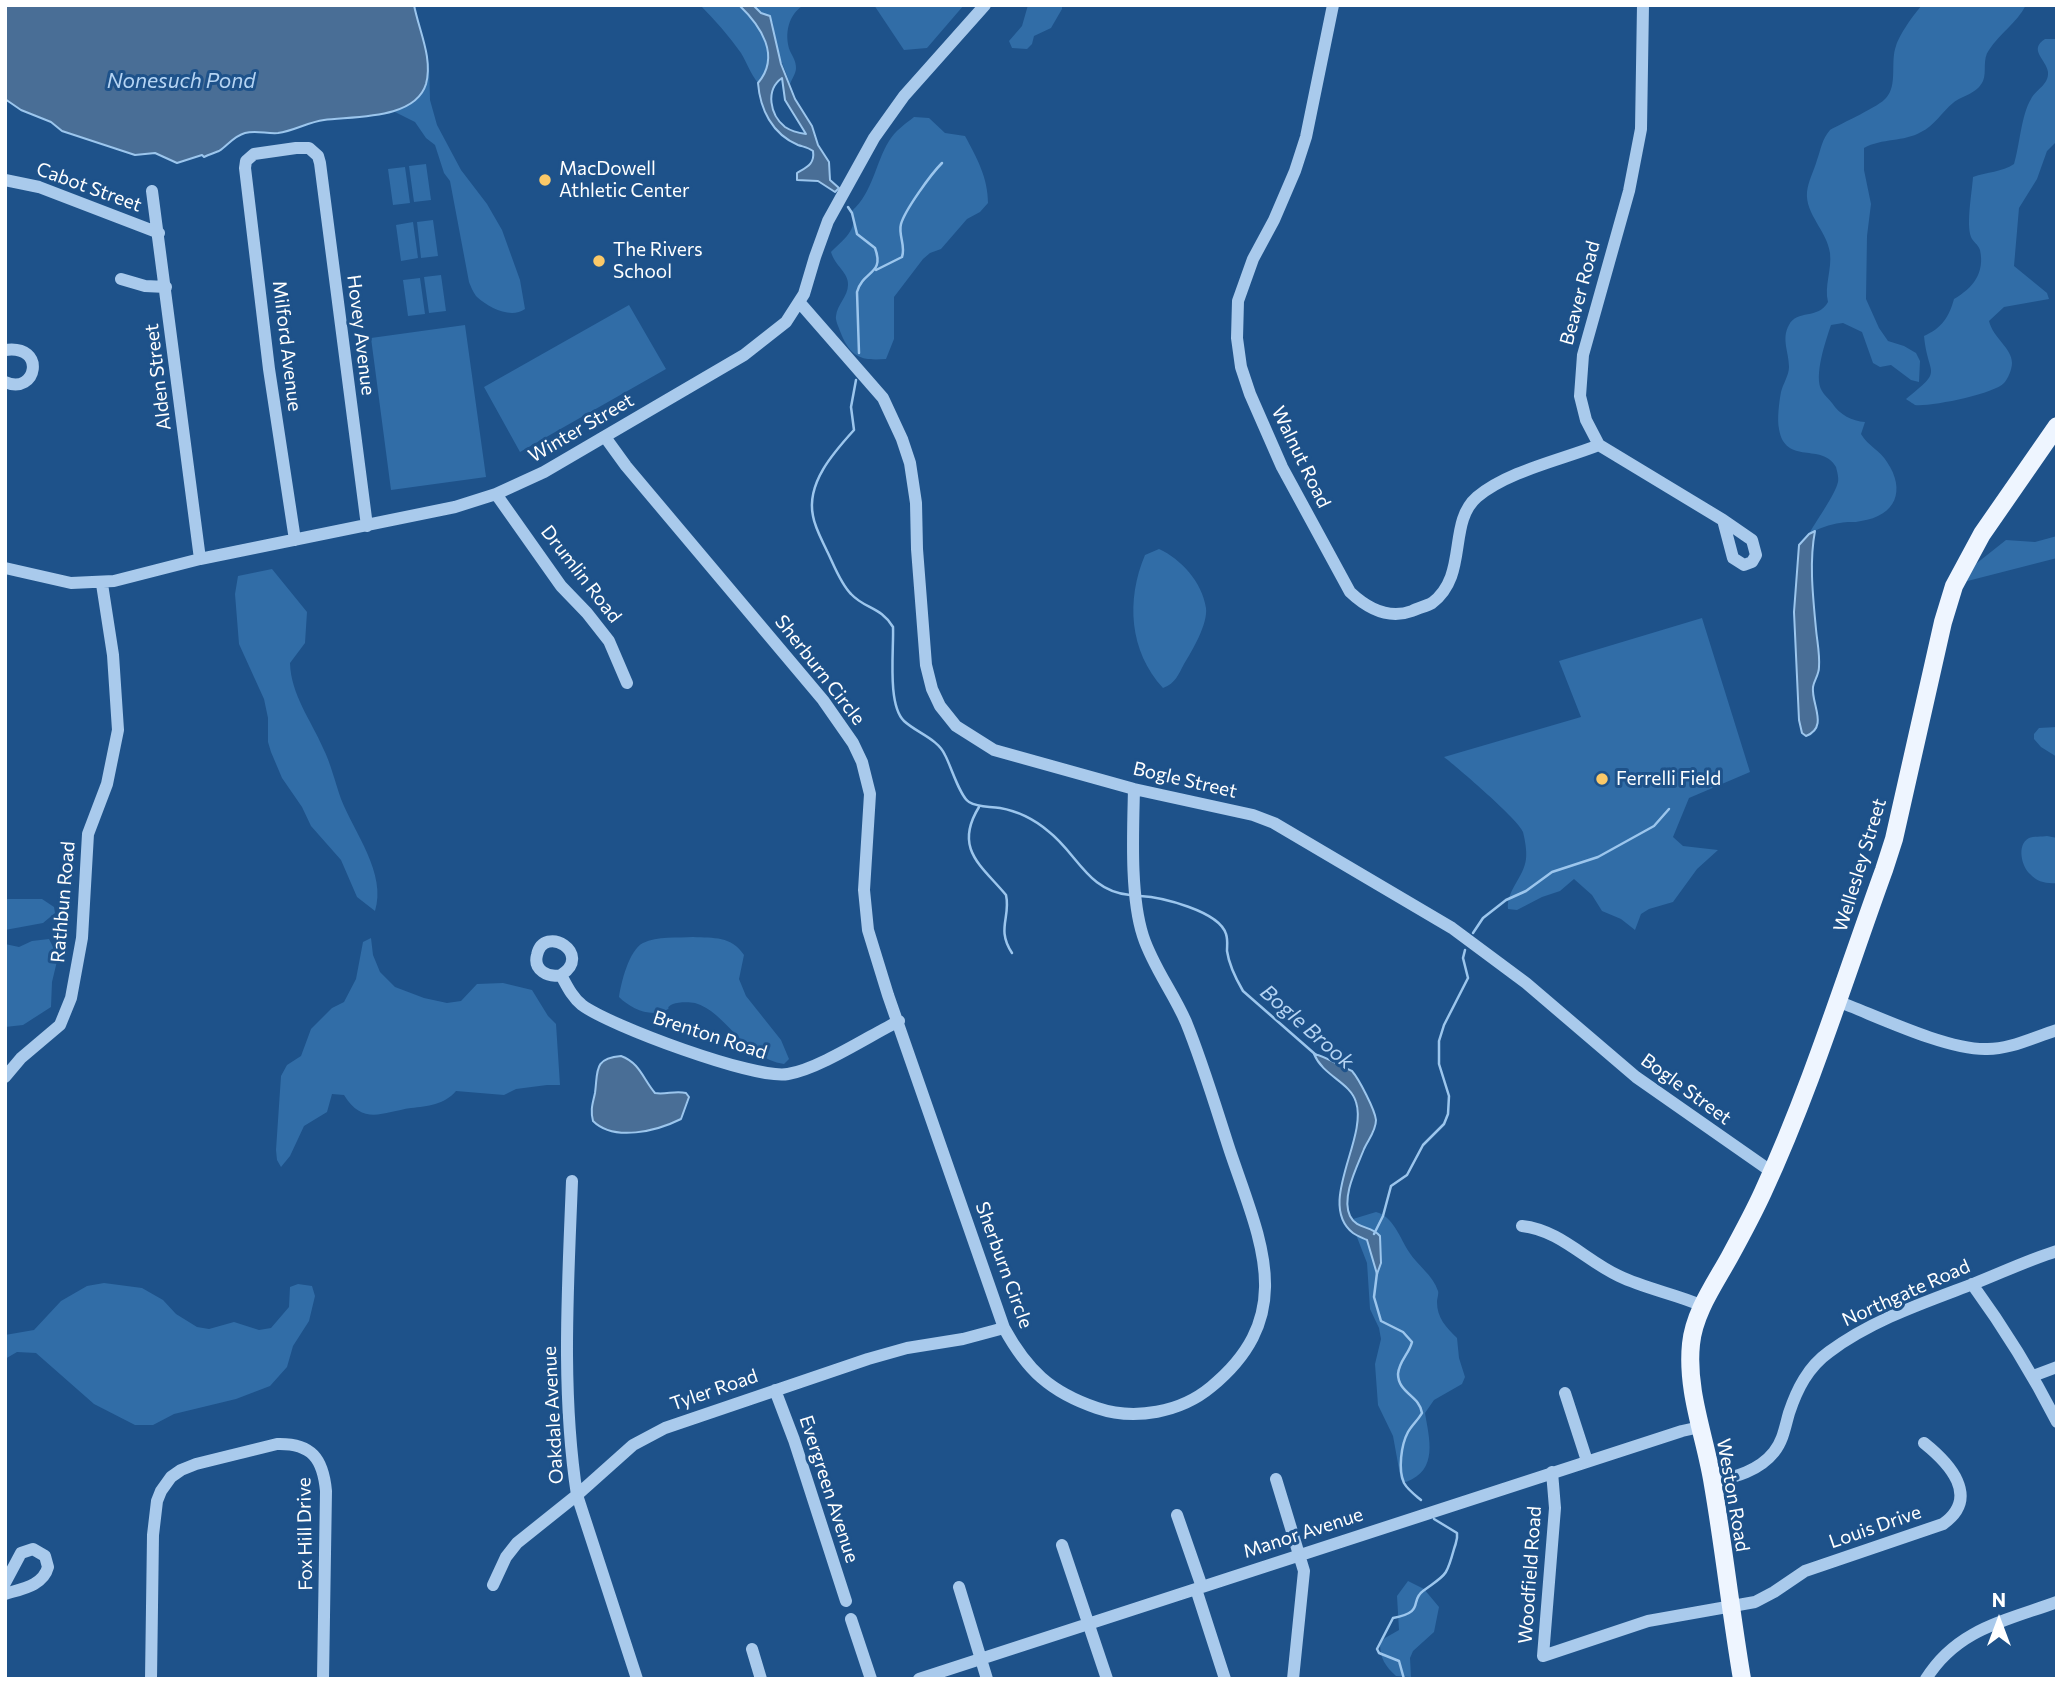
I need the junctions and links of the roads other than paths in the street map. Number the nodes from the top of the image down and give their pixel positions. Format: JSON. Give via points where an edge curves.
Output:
{"nodes":[{"id":1,"x":985,"y":5,"type":"edge"},
{"id":2,"x":1333,"y":5,"type":"edge"},
{"id":3,"x":1643,"y":5,"type":"edge"},
{"id":4,"x":314,"y":151,"type":"joint"},
{"id":5,"x":5,"y":180,"type":"edge"},
{"id":6,"x":152,"y":191,"type":"dead end"},
{"id":7,"x":159,"y":233,"type":"junction"},
{"id":8,"x":121,"y":279,"type":"dead end"},
{"id":9,"x":166,"y":287,"type":"junction"},
{"id":10,"x":800,"y":303,"type":"junction"},
{"id":11,"x":5,"y":351,"type":"edge"},
{"id":12,"x":5,"y":382,"type":"edge"},
{"id":13,"x":2057,"y":426,"type":"edge"},
{"id":14,"x":605,"y":437,"type":"junction"},
{"id":15,"x":1599,"y":445,"type":"junction"},
{"id":16,"x":496,"y":494,"type":"junction"},
{"id":17,"x":1723,"y":520,"type":"dead end"},
{"id":18,"x":367,"y":526,"type":"junction"},
{"id":19,"x":295,"y":540,"type":"junction"},
{"id":20,"x":200,"y":559,"type":"junction"},
{"id":21,"x":5,"y":568,"type":"edge"},
{"id":22,"x":102,"y":583,"type":"junction"},
{"id":23,"x":626,"y":683,"type":"dead end"},
{"id":24,"x":1134,"y":789,"type":"junction"},
{"id":25,"x":561,"y":975,"type":"dead end"},
{"id":26,"x":1837,"y":1001,"type":"junction"},
{"id":27,"x":899,"y":1021,"type":"junction"},
{"id":28,"x":2057,"y":1030,"type":"edge"},
{"id":29,"x":5,"y":1077,"type":"edge"},
{"id":30,"x":1772,"y":1172,"type":"junction"},
{"id":31,"x":572,"y":1181,"type":"dead end"},
{"id":32,"x":1522,"y":1226,"type":"dead end"},
{"id":33,"x":2057,"y":1251,"type":"edge"},
{"id":34,"x":1972,"y":1284,"type":"junction"},
{"id":35,"x":1700,"y":1312,"type":"junction"},
{"id":36,"x":1004,"y":1328,"type":"junction"},
{"id":37,"x":2057,"y":1367,"type":"edge"},
{"id":38,"x":2033,"y":1376,"type":"junction"},
{"id":39,"x":775,"y":1390,"type":"junction"},
{"id":40,"x":1565,"y":1393,"type":"dead end"},
{"id":41,"x":2057,"y":1422,"type":"edge"},
{"id":42,"x":1699,"y":1427,"type":"junction"},
{"id":43,"x":1924,"y":1443,"type":"dead end"},
{"id":44,"x":1587,"y":1461,"type":"junction"},
{"id":45,"x":1552,"y":1472,"type":"junction"},
{"id":46,"x":1276,"y":1479,"type":"dead end"},
{"id":47,"x":1713,"y":1482,"type":"junction"},
{"id":48,"x":577,"y":1495,"type":"junction"},
{"id":49,"x":1177,"y":1515,"type":"dead end"},
{"id":50,"x":1062,"y":1545,"type":"dead end"},
{"id":51,"x":1301,"y":1555,"type":"junction"},
{"id":52,"x":5,"y":1583,"type":"edge"},
{"id":53,"x":493,"y":1585,"type":"dead end"},
{"id":54,"x":960,"y":1587,"type":"dead end"},
{"id":55,"x":1199,"y":1588,"type":"junction"},
{"id":56,"x":5,"y":1594,"type":"edge"},
{"id":57,"x":846,"y":1601,"type":"dead end"},
{"id":58,"x":2057,"y":1602,"type":"edge"},
{"id":59,"x":1730,"y":1608,"type":"junction"},
{"id":60,"x":851,"y":1619,"type":"dead end"},
{"id":61,"x":1089,"y":1623,"type":"junction"},
{"id":62,"x":751,"y":1649,"type":"dead end"},
{"id":63,"x":982,"y":1658,"type":"junction"},
{"id":64,"x":151,"y":1679,"type":"edge"},
{"id":65,"x":323,"y":1679,"type":"edge"},
{"id":66,"x":638,"y":1679,"type":"edge"},
{"id":67,"x":761,"y":1679,"type":"edge"},
{"id":68,"x":871,"y":1679,"type":"edge"},
{"id":69,"x":919,"y":1679,"type":"edge"},
{"id":70,"x":987,"y":1679,"type":"edge"},
{"id":71,"x":1107,"y":1679,"type":"edge"},
{"id":72,"x":1225,"y":1679,"type":"edge"},
{"id":73,"x":1293,"y":1679,"type":"edge"},
{"id":74,"x":1742,"y":1679,"type":"edge"},
{"id":75,"x":1926,"y":1679,"type":"edge"}],
"edges":[{"from":1,"to":10,"type":"street","name":"Winter Street","via":[[904,96],[874,138],[828,221]]},
{"from":2,"to":15,"type":"street","name":"Walnut Road","via":[[1306,137],[1245,280],[1238,301],[1237,338],[1250,394],[1282,467],[1350,592],[1383,613],[1403,614],[1432,603],[1450,582],[1462,521],[1474,499],[1495,484]]},
{"from":3,"to":15,"type":"street","name":"Beaver Road","via":[[1642,129],[1580,380],[1586,420]]},
{"from":4,"to":18,"type":"street","name":"Hovey Avenue","via":[[320,163]]},
{"from":4,"to":19,"type":"street","name":"Milford Avenue","via":[[261,152],[250,156],[246,168]]},
{"from":5,"to":7,"type":"street","name":"Cabot Street","via":[[39,187]]},
{"from":6,"to":7,"type":"street","name":"Alden Street"},
{"from":7,"to":9,"type":"street","name":"Alden Street"},
{"from":8,"to":9,"type":"street"},
{"from":9,"to":20,"type":"street","name":"Alden Street"},
{"from":10,"to":14,"type":"street","name":"Winter Street","via":[[777,331],[744,355]]},
{"from":10,"to":24,"type":"street","name":"Bogle Street","via":[[883,398],[902,439],[916,503],[926,665],[940,706],[956,726],[994,750]]},
{"from":11,"to":12,"type":"street","via":[[27,353],[33,363],[28,380],[17,385]]},
{"from":13,"to":26,"type":"main road","name":"Wellesley Street","via":[[1982,534],[1954,586],[1894,839]]},
{"from":14,"to":16,"type":"street","name":"Winter Street"},
{"from":14,"to":27,"type":"street","name":"Sherburn Circle","via":[[823,700],[853,743],[870,794],[864,911]]},
{"from":15,"to":17,"type":"street"},
{"from":16,"to":18,"type":"street","name":"Winter Street"},
{"from":16,"to":23,"type":"street","name":"Drumlin Road","via":[[561,586],[609,641]]},
{"from":18,"to":19,"type":"street","name":"Winter Street"},
{"from":19,"to":20,"type":"street","name":"Winter Street"},
{"from":20,"to":22,"type":"street","name":"Winter Street"},
{"from":21,"to":22,"type":"street","name":"Winter Street","via":[[71,583]]},
{"from":22,"to":29,"type":"street","name":"Rathbun Road","via":[[118,730],[107,784],[88,834],[82,938],[71,998],[60,1025]]},
{"from":24,"to":30,"type":"street","name":"Bogle Street","via":[[1273,823],[1452,928],[1526,983],[1636,1077]]},
{"from":24,"to":36,"type":"street","name":"Sherburn Circle","via":[[1136,885],[1147,947],[1186,1022],[1257,1230],[1265,1261],[1266,1291],[1260,1317],[1248,1348],[1229,1373],[1201,1396],[1168,1410],[1143,1414],[1101,1410],[1063,1394],[1036,1376]]},
{"from":25,"to":27,"type":"street","name":"Brenton Road","via":[[574,997],[607,1019],[689,1051],[771,1075],[808,1069]]},
{"from":26,"to":28,"type":"street","via":[[1971,1048],[1999,1048]]},
{"from":26,"to":30,"type":"main road","name":"Wellesley Street"},
{"from":27,"to":36,"type":"street","name":"Sherburn Circle"},
{"from":30,"to":35,"type":"main road","name":"Wellesley Street"},
{"from":31,"to":48,"type":"street","name":"Oakdale Avenue","via":[[567,1322]]},
{"from":32,"to":35,"type":"street","via":[[1547,1231],[1627,1280]]},
{"from":33,"to":34,"type":"street","name":"Northgate Road"},
{"from":34,"to":38,"type":"street"},
{"from":34,"to":47,"type":"street","name":"Northgate Road","via":[[1870,1326],[1828,1352],[1808,1371],[1774,1452],[1759,1466]]},
{"from":35,"to":42,"type":"main road","name":"Weston Road","via":[[1690,1356]]},
{"from":36,"to":39,"type":"street","name":"Tyler Road","via":[[906,1348]]},
{"from":37,"to":38,"type":"street"},
{"from":38,"to":41,"type":"street"},
{"from":39,"to":48,"type":"street","name":"Tyler Road","via":[[649,1436]]},
{"from":39,"to":57,"type":"street","name":"Evergreen Avenue"},
{"from":40,"to":44,"type":"street"},
{"from":42,"to":44,"type":"street","name":"Manor Avenue"},
{"from":42,"to":47,"type":"main road","name":"Weston Road"},
{"from":43,"to":59,"type":"street","name":"Louis Drive","via":[[1948,1464],[1960,1487],[1950,1518],[1934,1528],[1805,1571],[1765,1598]]},
{"from":44,"to":45,"type":"street","name":"Manor Avenue"},
{"from":45,"to":51,"type":"street","name":"Manor Avenue"},
{"from":45,"to":59,"type":"street","name":"Woodfield Road","via":[[1555,1508],[1543,1656],[1648,1621]]},
{"from":46,"to":51,"type":"street"},
{"from":47,"to":59,"type":"main road","name":"Weston Road"},
{"from":48,"to":53,"type":"street","name":"Tyler Road","via":[[517,1543]]},
{"from":48,"to":66,"type":"street","name":"Oakdale Avenue"},
{"from":49,"to":55,"type":"street"},
{"from":50,"to":61,"type":"street"},
{"from":51,"to":55,"type":"street","name":"Manor Avenue"},
{"from":51,"to":73,"type":"street","via":[[1304,1579]]},
{"from":52,"to":56,"type":"street","via":[[21,1553],[33,1549],[45,1556],[48,1567],[43,1578]]},
{"from":54,"to":63,"type":"street"},
{"from":55,"to":61,"type":"street","name":"Manor Avenue"},
{"from":55,"to":72,"type":"street"},
{"from":58,"to":75,"type":"street","via":[[1970,1634],[1937,1661]]},
{"from":59,"to":74,"type":"main road","name":"Weston Road"},
{"from":60,"to":68,"type":"street"},
{"from":61,"to":63,"type":"street","name":"Manor Avenue"},
{"from":61,"to":71,"type":"street"},
{"from":62,"to":67,"type":"street"},
{"from":63,"to":69,"type":"street","name":"Manor Avenue"},
{"from":63,"to":70,"type":"street"},
{"from":64,"to":65,"type":"street","name":"Fox Hill Drive","via":[[153,1535],[161,1491],[171,1477],[196,1464],[290,1444],[314,1455],[324,1471]]}]}
